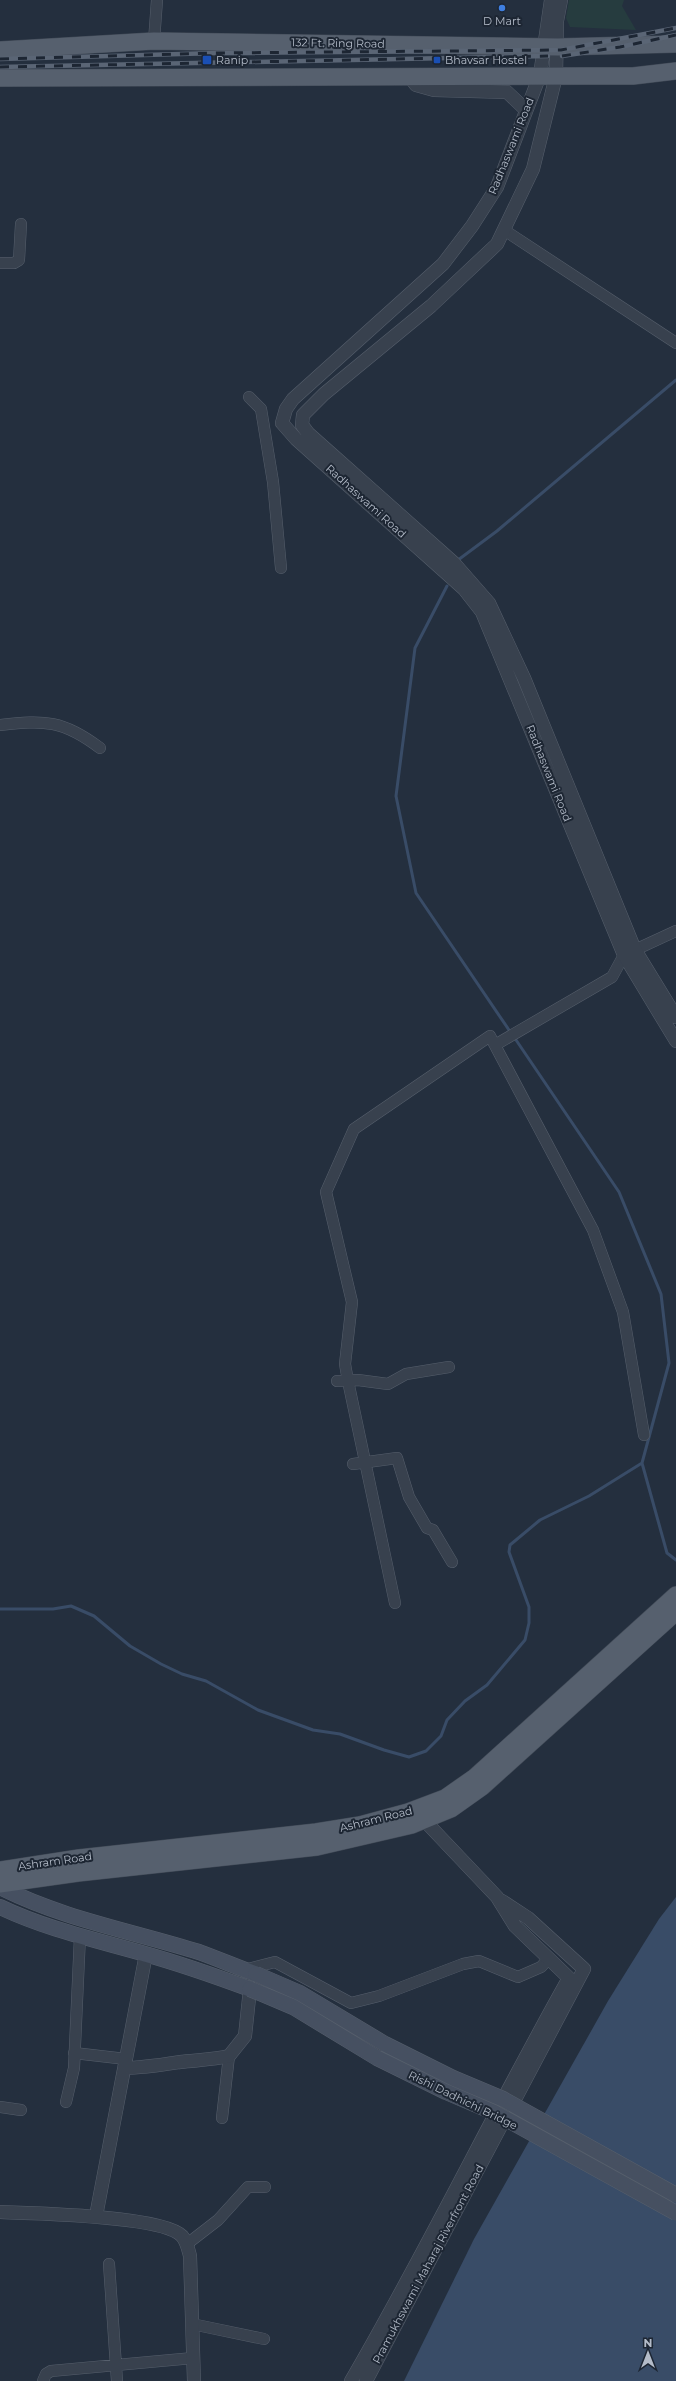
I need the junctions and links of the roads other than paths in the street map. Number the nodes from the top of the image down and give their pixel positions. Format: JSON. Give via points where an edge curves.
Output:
{"nodes":[{"id":1,"x":157,"y":0,"type":"edge"},
{"id":2,"x":551,"y":0,"type":"edge"},
{"id":3,"x":560,"y":0,"type":"edge"},
{"id":4,"x":154,"y":41,"type":"junction"},
{"id":5,"x":676,"y":44,"type":"edge"},
{"id":6,"x":550,"y":47,"type":"junction"},
{"id":7,"x":0,"y":50,"type":"edge"},
{"id":8,"x":676,"y":71,"type":"edge"},
{"id":9,"x":548,"y":76,"type":"junction"},
{"id":10,"x":410,"y":77,"type":"junction"},
{"id":11,"x":0,"y":78,"type":"edge"},
{"id":12,"x":526,"y":110,"type":"junction"},
{"id":13,"x":21,"y":224,"type":"dead end"},
{"id":14,"x":504,"y":230,"type":"junction"},
{"id":15,"x":0,"y":262,"type":"edge"},
{"id":16,"x":676,"y":342,"type":"edge"},
{"id":17,"x":249,"y":397,"type":"dead end"},
{"id":18,"x":282,"y":423,"type":"junction"},
{"id":19,"x":302,"y":424,"type":"junction"},
{"id":20,"x":281,"y":568,"type":"dead end"},
{"id":21,"x":450,"y":568,"type":"junction"},
{"id":22,"x":0,"y":725,"type":"edge"},
{"id":23,"x":100,"y":748,"type":"dead end"},
{"id":24,"x":676,"y":931,"type":"edge"},
{"id":25,"x":629,"y":952,"type":"junction"},
{"id":26,"x":676,"y":1017,"type":"edge"},
{"id":27,"x":676,"y":1041,"type":"edge"},
{"id":28,"x":495,"y":1045,"type":"junction"},
{"id":29,"x":449,"y":1368,"type":"dead end"},
{"id":30,"x":342,"y":1381,"type":"junction"},
{"id":31,"x":644,"y":1435,"type":"dead end"},
{"id":32,"x":366,"y":1461,"type":"junction"},
{"id":33,"x":353,"y":1464,"type":"dead end"},
{"id":34,"x":452,"y":1562,"type":"dead end"},
{"id":35,"x":676,"y":1595,"type":"edge"},
{"id":36,"x":395,"y":1603,"type":"dead end"},
{"id":37,"x":676,"y":1612,"type":"edge"},
{"id":38,"x":421,"y":1814,"type":"junction"},
{"id":39,"x":0,"y":1870,"type":"edge"},
{"id":40,"x":0,"y":1886,"type":"edge"},
{"id":41,"x":497,"y":1897,"type":"junction"},
{"id":42,"x":0,"y":1907,"type":"edge"},
{"id":43,"x":80,"y":1936,"type":"junction"},
{"id":44,"x":146,"y":1954,"type":"junction"},
{"id":45,"x":549,"y":1958,"type":"junction"},
{"id":46,"x":250,"y":1972,"type":"junction"},
{"id":47,"x":250,"y":1989,"type":"junction"},
{"id":48,"x":74,"y":2053,"type":"junction"},
{"id":49,"x":229,"y":2056,"type":"junction"},
{"id":50,"x":125,"y":2064,"type":"junction"},
{"id":51,"x":66,"y":2102,"type":"dead end"},
{"id":52,"x":0,"y":2107,"type":"edge"},
{"id":53,"x":22,"y":2110,"type":"dead end"},
{"id":54,"x":222,"y":2118,"type":"dead end"},
{"id":55,"x":265,"y":2187,"type":"dead end"},
{"id":56,"x":676,"y":2195,"type":"edge"},
{"id":57,"x":0,"y":2212,"type":"edge"},
{"id":58,"x":676,"y":2213,"type":"edge"},
{"id":59,"x":96,"y":2216,"type":"junction"},
{"id":60,"x":187,"y":2244,"type":"junction"},
{"id":61,"x":109,"y":2264,"type":"dead end"},
{"id":62,"x":192,"y":2324,"type":"junction"},
{"id":63,"x":264,"y":2339,"type":"dead end"},
{"id":64,"x":193,"y":2358,"type":"junction"},
{"id":65,"x":116,"y":2365,"type":"junction"},
{"id":66,"x":43,"y":2381,"type":"edge"},
{"id":67,"x":117,"y":2381,"type":"edge"},
{"id":68,"x":194,"y":2381,"type":"edge"},
{"id":69,"x":351,"y":2381,"type":"edge"},
{"id":70,"x":366,"y":2381,"type":"edge"}],
"edges":[{"from":1,"to":4,"type":"street"},
{"from":2,"to":6,"type":"street","name":"Radhaswami Road"},
{"from":3,"to":6,"type":"street","name":"Radhaswami Road"},
{"from":4,"to":6,"type":"main road","name":"132 Ft. Ring Road"},
{"from":4,"to":7,"type":"main road","name":"132 Ft. Ring Road"},
{"from":5,"to":6,"type":"main road","name":"132 Ft. Ring Road"},
{"from":6,"to":9,"type":"street","name":"Radhaswami Road"},
{"from":8,"to":9,"type":"main road","via":[[634,76]]},
{"from":9,"to":10,"type":"main road"},
{"from":9,"to":12,"type":"street","name":"Radhaswami Road"},
{"from":9,"to":14,"type":"street","name":"Radhaswami Road","via":[[533,169]]},
{"from":10,"to":11,"type":"main road"},
{"from":10,"to":12,"type":"street","via":[[416,85],[434,90],[507,92]]},
{"from":12,"to":18,"type":"street","name":"Radhaswami Road","via":[[497,187],[468,232],[443,264],[293,399],[286,409]]},
{"from":13,"to":15,"type":"street","via":[[19,260],[14,263]]},
{"from":14,"to":16,"type":"street"},
{"from":14,"to":19,"type":"street","name":"Radhaswami Road","via":[[497,244],[431,306],[324,394],[303,415]]},
{"from":17,"to":20,"type":"street","via":[[261,409],[273,482]]},
{"from":18,"to":19,"type":"street"},
{"from":18,"to":21,"type":"street","name":"Radhaswami Road","via":[[302,444]]},
{"from":19,"to":21,"type":"street","name":"Radhaswami Road","via":[[308,433]]},
{"from":21,"to":25,"type":"street","name":"Radhaswami Road","via":[[489,603],[524,678]]},
{"from":22,"to":23,"type":"street","via":[[52,722]]},
{"from":24,"to":25,"type":"street"},
{"from":25,"to":26,"type":"street","name":"Radhaswami Road"},
{"from":25,"to":27,"type":"street","name":"Radhaswami Road"},
{"from":25,"to":28,"type":"street","via":[[612,977]]},
{"from":28,"to":30,"type":"street","via":[[490,1036],[354,1129],[326,1192],[352,1302]]},
{"from":28,"to":31,"type":"street","via":[[595,1237],[623,1312]]},
{"from":29,"to":30,"type":"street","via":[[406,1374],[388,1384]]},
{"from":30,"to":32,"type":"street"},
{"from":32,"to":33,"type":"street"},
{"from":32,"to":34,"type":"street","via":[[397,1458],[412,1503],[427,1528],[433,1530]]},
{"from":32,"to":36,"type":"street"},
{"from":35,"to":38,"type":"main road","name":"Ashram Road","via":[[474,1777]]},
{"from":37,"to":38,"type":"main road","name":"Ashram Road","via":[[482,1786],[451,1810]]},
{"from":38,"to":39,"type":"main road","name":"Ashram Road","via":[[316,1832],[79,1858]]},
{"from":38,"to":40,"type":"main road","name":"Ashram Road","via":[[363,1837],[317,1847],[78,1873]]},
{"from":38,"to":41,"type":"street"},
{"from":40,"to":46,"type":"main road","name":"Rishi Dadhichi Bridge","via":[[29,1902],[199,1952]]},
{"from":41,"to":45,"type":"street","via":[[515,1926]]},
{"from":41,"to":70,"type":"street","name":"Pramukhswami Maharaj Riverfront Road","via":[[528,1918],[584,1969]]},
{"from":42,"to":43,"type":"main road","name":"Rishi Dadhichi Bridge","via":[[22,1918]]},
{"from":43,"to":44,"type":"main road","name":"Rishi Dadhichi Bridge"},
{"from":43,"to":48,"type":"street"},
{"from":44,"to":47,"type":"main road","name":"Rishi Dadhichi Bridge","via":[[204,1971]]},
{"from":44,"to":50,"type":"street"},
{"from":45,"to":46,"type":"street","via":[[541,1967],[518,1977],[479,1961],[463,1964],[352,2004],[275,1962]]},
{"from":45,"to":69,"type":"street","via":[[569,1978]]},
{"from":46,"to":56,"type":"main road","name":"Rishi Dadhichi Bridge","bridge":true,"via":[[300,1993],[385,2044],[452,2078],[503,2099]]},
{"from":47,"to":49,"type":"street","via":[[245,2036]]},
{"from":47,"to":58,"type":"main road","name":"Rishi Dadhichi Bridge","bridge":true,"via":[[293,2007],[377,2058],[496,2113]]},
{"from":48,"to":50,"type":"street"},
{"from":48,"to":51,"type":"street","via":[[74,2068]]},
{"from":49,"to":50,"type":"street","via":[[206,2061]]},
{"from":49,"to":54,"type":"street"},
{"from":50,"to":59,"type":"street"},
{"from":52,"to":53,"type":"street"},
{"from":55,"to":60,"type":"street","via":[[248,2187],[218,2220]]},
{"from":57,"to":59,"type":"street"},
{"from":59,"to":60,"type":"street","via":[[170,2228],[182,2235]]},
{"from":60,"to":62,"type":"street"},
{"from":61,"to":65,"type":"street"},
{"from":62,"to":63,"type":"street"},
{"from":62,"to":64,"type":"street"},
{"from":64,"to":65,"type":"street"},
{"from":64,"to":68,"type":"street"},
{"from":65,"to":66,"type":"street","via":[[51,2371],[46,2374]]},
{"from":65,"to":67,"type":"street"}]}
